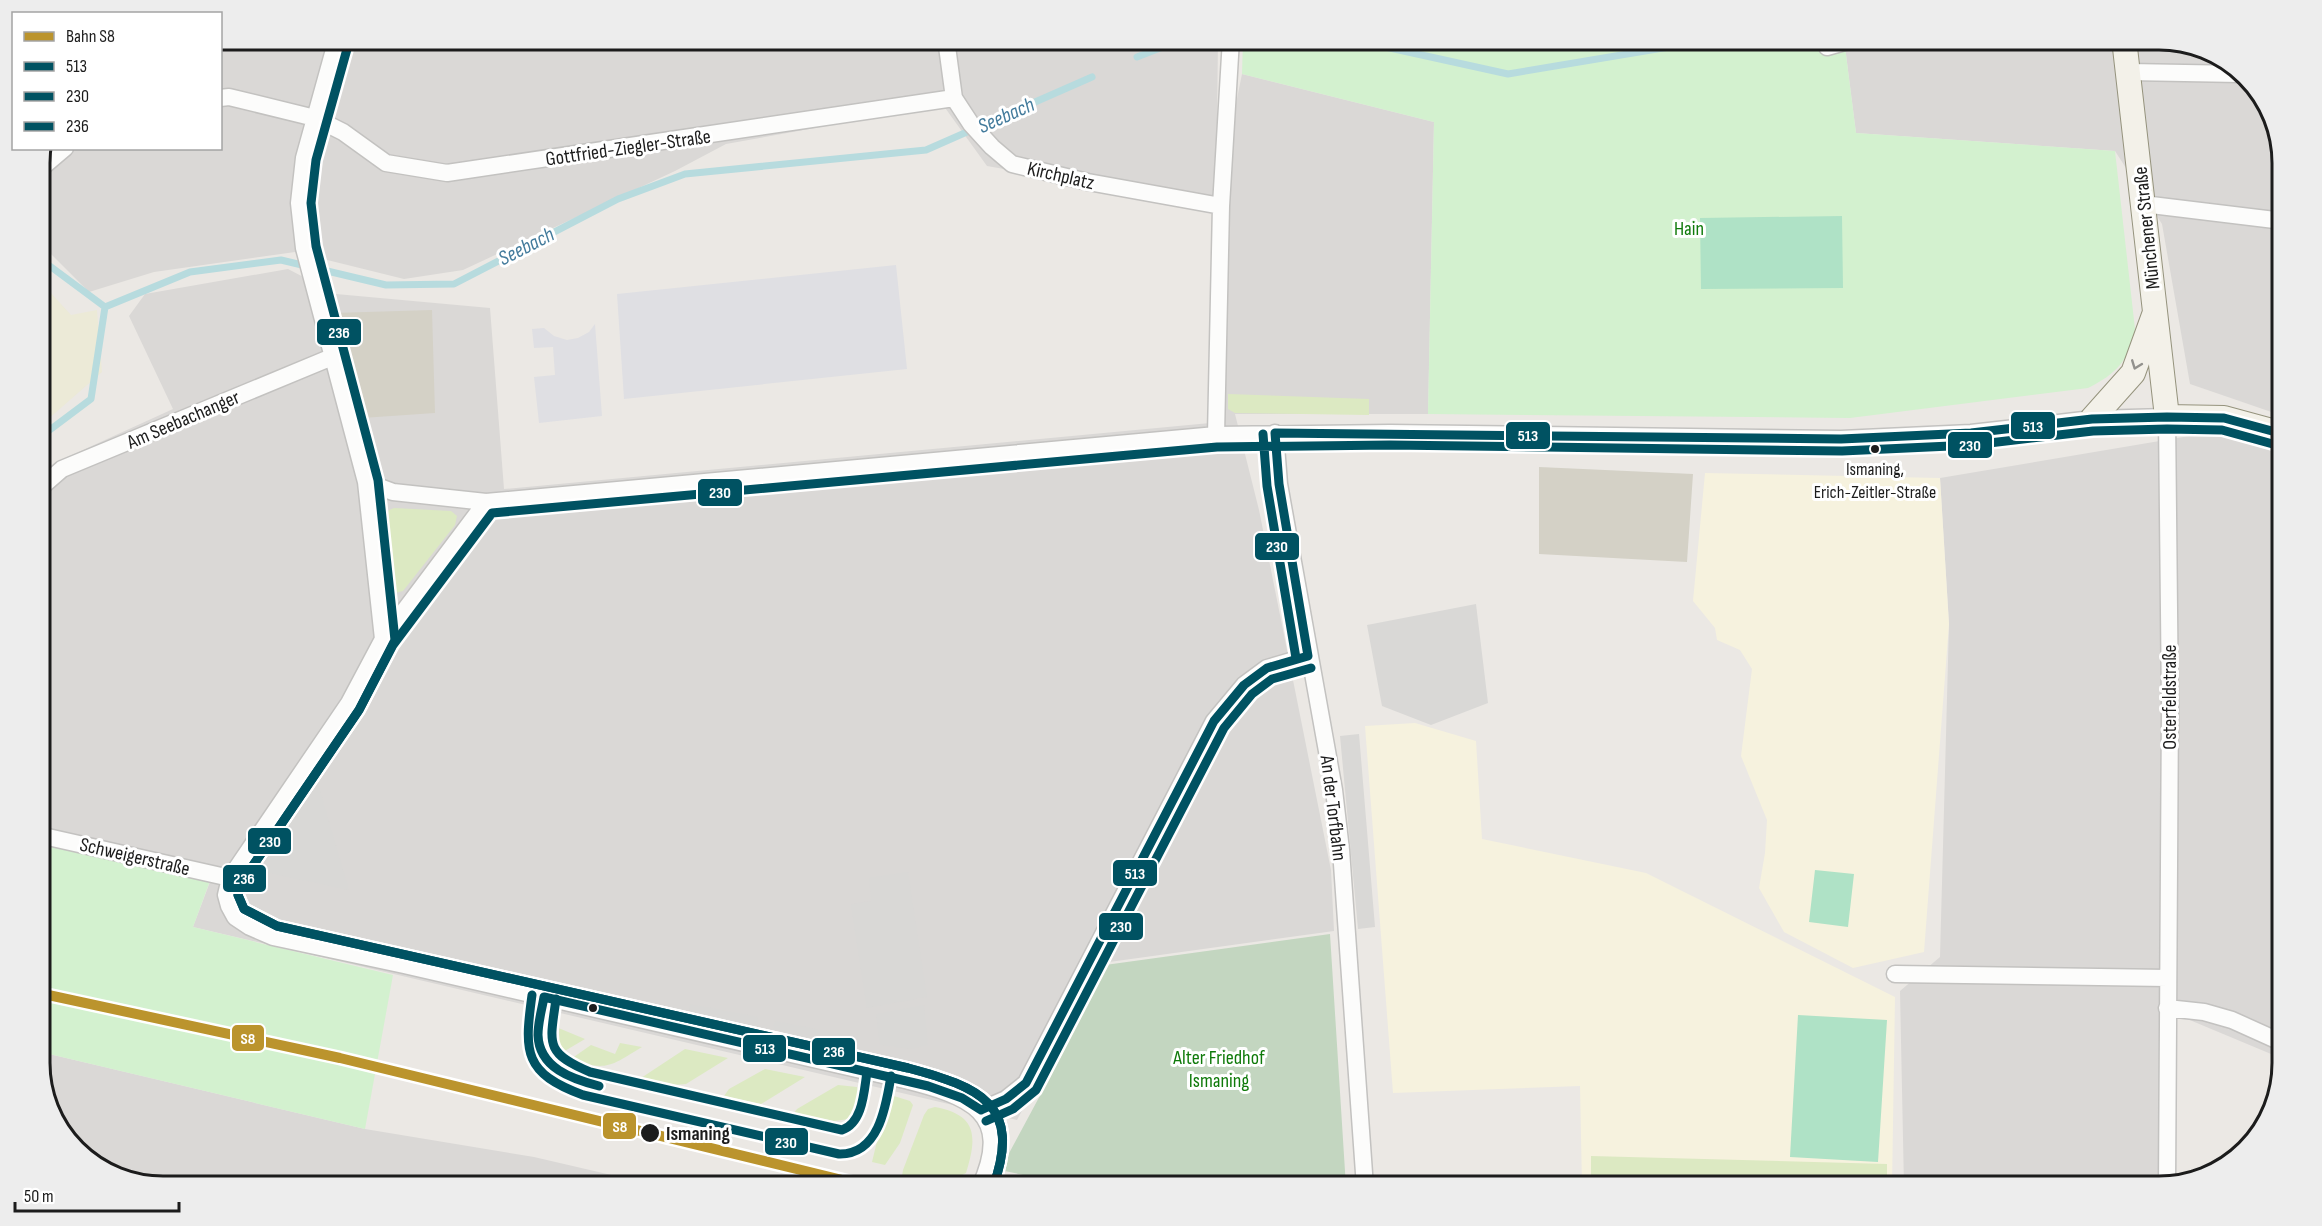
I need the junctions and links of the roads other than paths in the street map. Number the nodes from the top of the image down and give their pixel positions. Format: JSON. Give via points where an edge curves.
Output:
{"nodes":[{"id":1,"x":333,"y":50,"type":"edge"},
{"id":2,"x":947,"y":50,"type":"edge"},
{"id":3,"x":1230,"y":50,"type":"edge"},
{"id":4,"x":2126,"y":50,"type":"edge"},
{"id":5,"x":2129,"y":72,"type":"junction"},
{"id":6,"x":2230,"y":74,"type":"edge"},
{"id":7,"x":222,"y":98,"type":"edge"},
{"id":8,"x":954,"y":98,"type":"junction"},
{"id":9,"x":315,"y":118,"type":"junction"},
{"id":10,"x":62,"y":150,"type":"edge"},
{"id":11,"x":50,"y":160,"type":"edge"},
{"id":12,"x":2143,"y":204,"type":"junction"},
{"id":13,"x":1221,"y":206,"type":"junction"},
{"id":14,"x":2272,"y":220,"type":"edge"},
{"id":15,"x":2155,"y":310,"type":"junction"},
{"id":16,"x":332,"y":357,"type":"junction"},
{"id":17,"x":2167,"y":417,"type":"junction"},
{"id":18,"x":2092,"y":419,"type":"junction"},
{"id":19,"x":2272,"y":431,"type":"edge"},
{"id":20,"x":1275,"y":433,"type":"junction"},
{"id":21,"x":1216,"y":435,"type":"junction"},
{"id":22,"x":50,"y":479,"type":"edge"},
{"id":23,"x":366,"y":482,"type":"junction"},
{"id":24,"x":486,"y":502,"type":"junction"},
{"id":25,"x":383,"y":639,"type":"junction"},
{"id":26,"x":1308,"y":656,"type":"junction"},
{"id":27,"x":50,"y":837,"type":"edge"},
{"id":28,"x":230,"y":878,"type":"junction"},
{"id":29,"x":1895,"y":974,"type":"dead end"},
{"id":30,"x":2168,"y":978,"type":"junction"},
{"id":31,"x":2168,"y":1008,"type":"junction"},
{"id":32,"x":2272,"y":1038,"type":"edge"},
{"id":33,"x":981,"y":1110,"type":"junction"},
{"id":34,"x":983,"y":1176,"type":"edge"},
{"id":35,"x":1364,"y":1176,"type":"edge"},
{"id":36,"x":2168,"y":1176,"type":"edge"}],
"edges":[{"from":1,"to":9,"type":"street"},
{"from":2,"to":8,"type":"street","name":"Kirchplatz"},
{"from":3,"to":13,"type":"street"},
{"from":4,"to":5,"type":"main road","name":"Münchener Straße"},
{"from":5,"to":6,"type":"street"},
{"from":5,"to":12,"type":"main road","name":"Münchener Straße"},
{"from":7,"to":9,"type":"street","name":"Gottfried-Ziegler-Straße"},
{"from":8,"to":9,"type":"street","name":"Gottfried-Ziegler-Straße","via":[[447,173],[386,163],[343,132]]},
{"from":8,"to":13,"type":"street","name":"Kirchplatz","via":[[976,130],[1012,164]]},
{"from":9,"to":16,"type":"street","via":[[304,158],[299,202],[305,253]]},
{"from":10,"to":11,"type":"street"},
{"from":12,"to":14,"type":"street"},
{"from":12,"to":15,"type":"main road","name":"Münchener Straße"},
{"from":13,"to":21,"type":"street"},
{"from":15,"to":17,"type":"main road","name":"Münchener Straße"},
{"from":15,"to":18,"type":"main road","one_way":true,"via":[[2133,373]]},
{"from":16,"to":22,"type":"street","name":"Am Seebachanger","via":[[62,469]]},
{"from":16,"to":23,"type":"street"},
{"from":17,"to":18,"type":"street"},
{"from":17,"to":19,"type":"main road","via":[[2224,418]]},
{"from":17,"to":30,"type":"street","name":"Osterfeldstraße"},
{"from":18,"to":20,"type":"street","via":[[1971,434],[1841,439]]},
{"from":20,"to":21,"type":"street"},
{"from":20,"to":26,"type":"street","name":"An der Torfbahn","via":[[1279,484]]},
{"from":21,"to":24,"type":"street"},
{"from":23,"to":24,"type":"street","via":[[393,492]]},
{"from":23,"to":25,"type":"street"},
{"from":24,"to":25,"type":"street"},
{"from":25,"to":28,"type":"street","via":[[349,703]]},
{"from":26,"to":33,"type":"street","via":[[1267,668],[1244,685],[1214,721],[1026,1083],[1006,1099]]},
{"from":26,"to":35,"type":"street","name":"An der Torfbahn","via":[[1334,790],[1341,850]]},
{"from":27,"to":28,"type":"street","name":"Schweigerstraße"},
{"from":28,"to":33,"type":"street","via":[[226,895],[235,917],[273,937],[917,1083],[962,1098]]},
{"from":29,"to":30,"type":"street"},
{"from":30,"to":31,"type":"street","name":"Osterfeldstraße"},
{"from":31,"to":32,"type":"street","via":[[2232,1020]]},
{"from":31,"to":36,"type":"street","name":"Osterfeldstraße"},
{"from":33,"to":34,"type":"street","via":[[991,1129],[992,1149]]}]}
